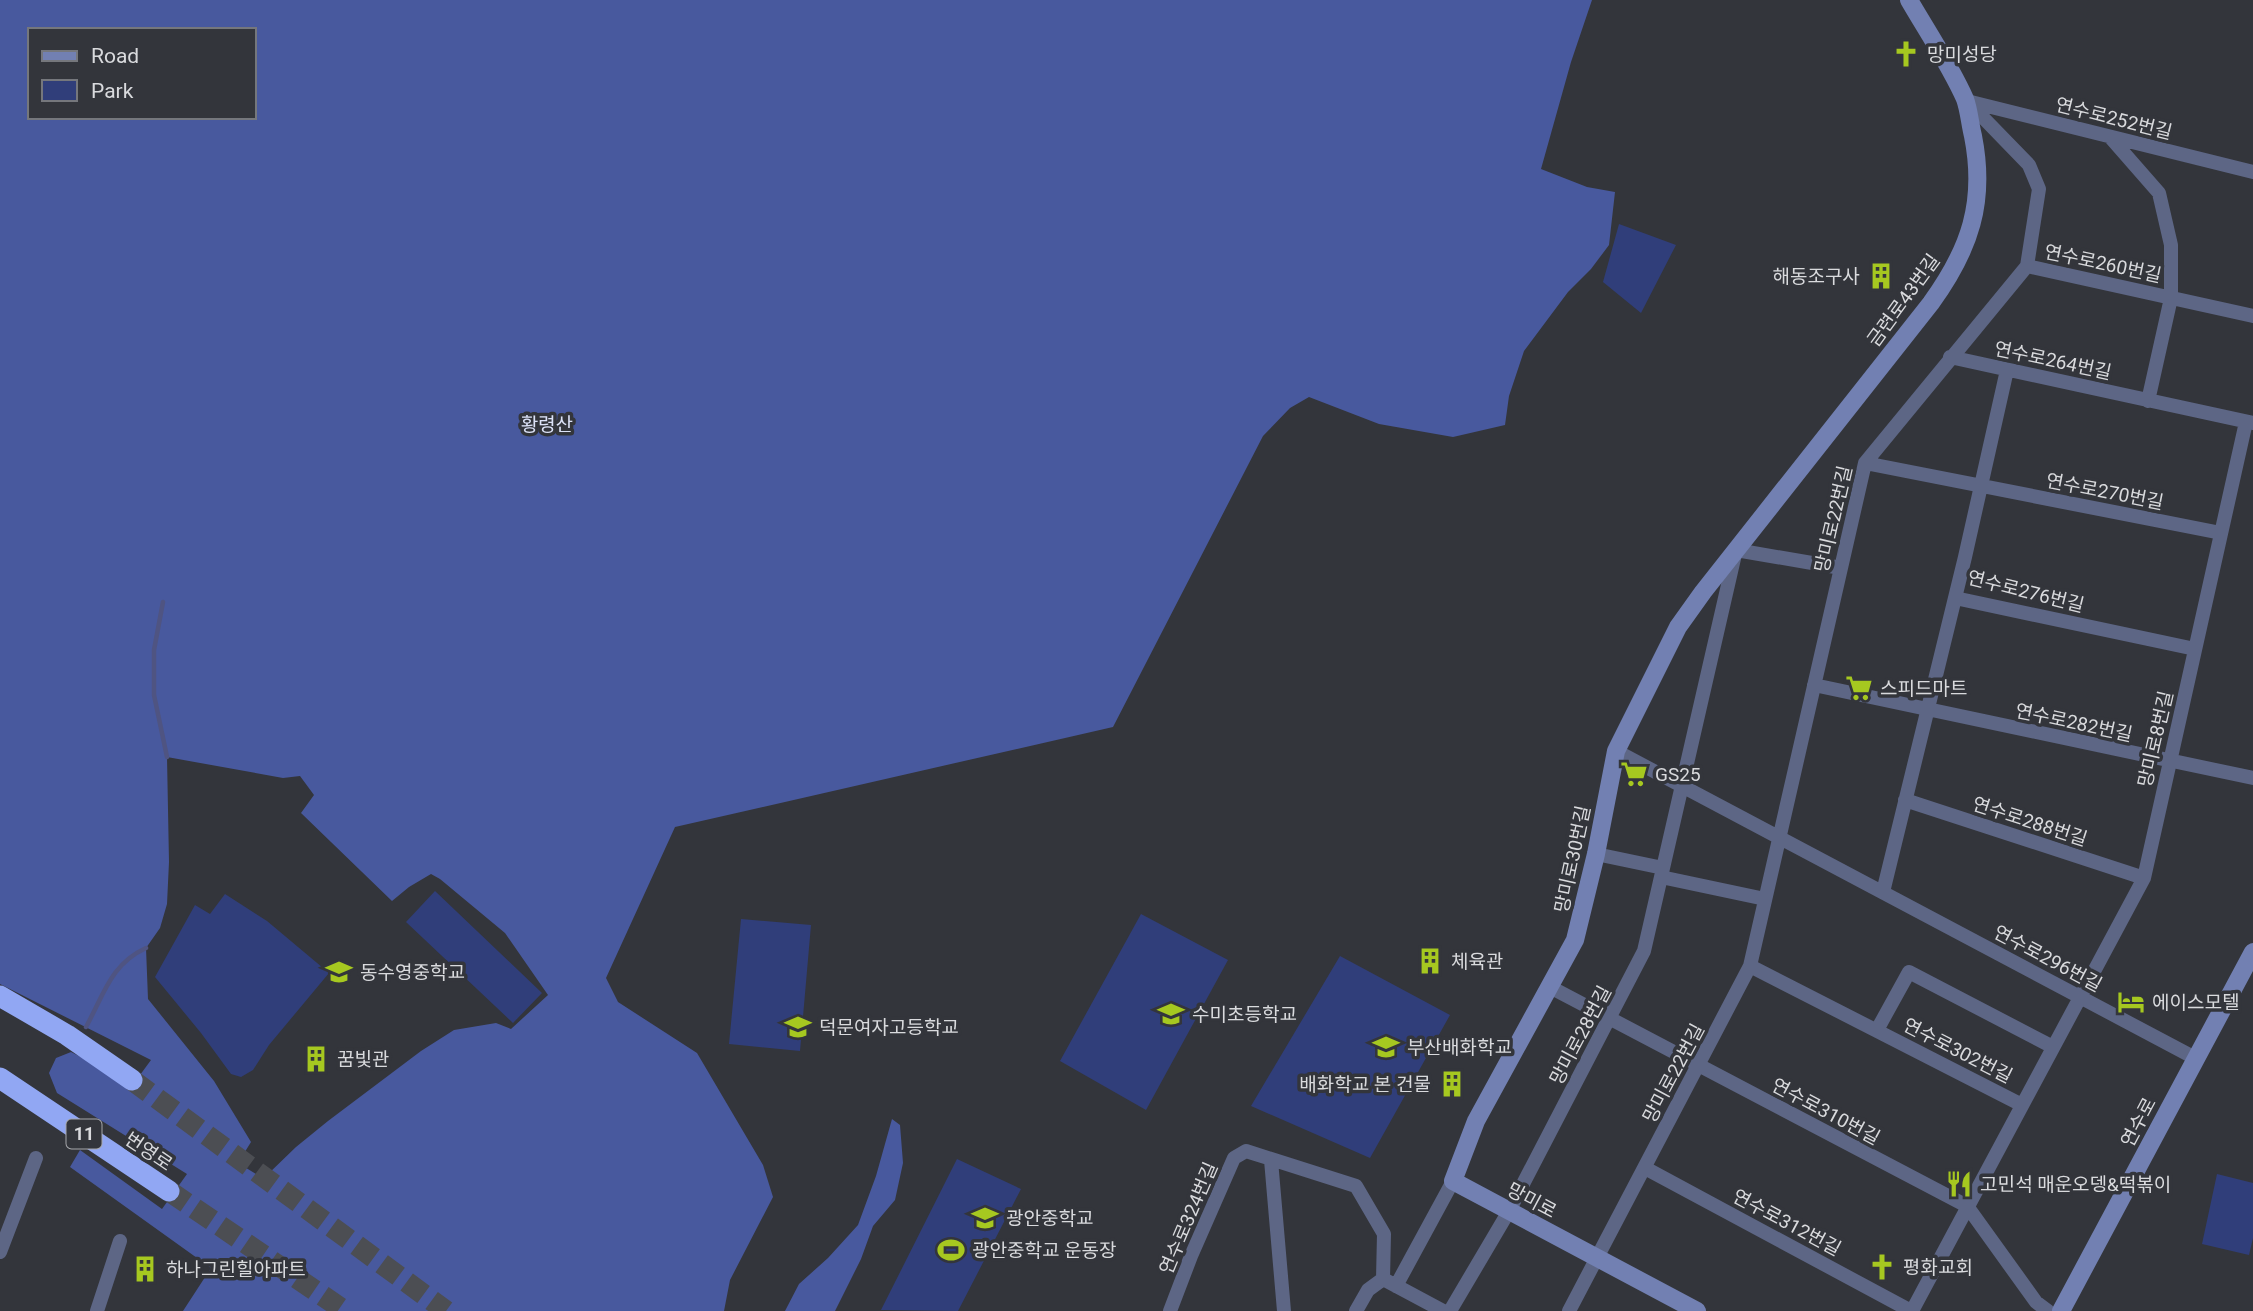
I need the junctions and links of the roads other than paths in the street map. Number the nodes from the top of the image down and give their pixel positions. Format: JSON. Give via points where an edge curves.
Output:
{"nodes":[{"id":1,"x":1909,"y":0,"type":"edge"},
{"id":2,"x":1966,"y":100,"type":"junction"},
{"id":3,"x":2109,"y":136,"type":"junction"},
{"id":4,"x":2253,"y":172,"type":"edge"},
{"id":5,"x":2027,"y":266,"type":"junction"},
{"id":6,"x":2171,"y":298,"type":"junction"},
{"id":7,"x":2253,"y":316,"type":"edge"},
{"id":8,"x":1950,"y":357,"type":"junction"},
{"id":9,"x":2007,"y":370,"type":"junction"},
{"id":10,"x":2148,"y":401,"type":"junction"},
{"id":11,"x":2250,"y":423,"type":"edge"},
{"id":12,"x":1865,"y":463,"type":"junction"},
{"id":13,"x":1981,"y":486,"type":"junction"},
{"id":14,"x":2221,"y":533,"type":"junction"},
{"id":15,"x":1736,"y":550,"type":"junction"},
{"id":16,"x":1841,"y":568,"type":"junction"},
{"id":17,"x":1955,"y":598,"type":"junction"},
{"id":18,"x":2195,"y":649,"type":"junction"},
{"id":19,"x":1814,"y":685,"type":"junction"},
{"id":20,"x":1928,"y":710,"type":"junction"},
{"id":21,"x":1616,"y":751,"type":"junction"},
{"id":22,"x":2170,"y":762,"type":"junction"},
{"id":23,"x":2253,"y":778,"type":"edge"},
{"id":24,"x":1681,"y":785,"type":"junction"},
{"id":25,"x":1905,"y":800,"type":"junction"},
{"id":26,"x":1779,"y":837,"type":"junction"},
{"id":27,"x":1595,"y":854,"type":"junction"},
{"id":28,"x":1662,"y":872,"type":"junction"},
{"id":29,"x":2144,"y":878,"type":"junction"},
{"id":30,"x":1883,"y":892,"type":"junction"},
{"id":31,"x":1765,"y":899,"type":"junction"},
{"id":32,"x":2253,"y":953,"type":"edge"},
{"id":33,"x":1750,"y":966,"type":"junction"},
{"id":34,"x":1550,"y":987,"type":"junction"},
{"id":35,"x":0,"y":996,"type":"edge"},
{"id":36,"x":2080,"y":996,"type":"junction"},
{"id":37,"x":1610,"y":1019,"type":"junction"},
{"id":38,"x":1877,"y":1030,"type":"junction"},
{"id":39,"x":2053,"y":1047,"type":"junction"},
{"id":40,"x":2196,"y":1058,"type":"junction"},
{"id":41,"x":1698,"y":1066,"type":"junction"},
{"id":42,"x":0,"y":1078,"type":"edge"},
{"id":43,"x":132,"y":1080,"type":"tunnel mouth"},
{"id":44,"x":2022,"y":1105,"type":"junction"},
{"id":45,"x":36,"y":1158,"type":"dead end"},
{"id":46,"x":1270,"y":1160,"type":"junction"},
{"id":47,"x":1645,"y":1168,"type":"junction"},
{"id":48,"x":1453,"y":1181,"type":"junction"},
{"id":49,"x":169,"y":1191,"type":"tunnel mouth"},
{"id":50,"x":1967,"y":1206,"type":"junction"},
{"id":51,"x":1509,"y":1211,"type":"junction"},
{"id":52,"x":120,"y":1241,"type":"dead end"},
{"id":53,"x":0,"y":1252,"type":"edge"},
{"id":54,"x":1597,"y":1259,"type":"junction"},
{"id":55,"x":1390,"y":1282,"type":"junction"},
{"id":56,"x":97,"y":1311,"type":"edge"},
{"id":57,"x":1170,"y":1311,"type":"edge"},
{"id":58,"x":1284,"y":1311,"type":"edge"},
{"id":59,"x":1356,"y":1311,"type":"edge"},
{"id":60,"x":1443,"y":1311,"type":"edge"},
{"id":61,"x":1450,"y":1311,"type":"edge"},
{"id":62,"x":1569,"y":1311,"type":"edge"},
{"id":63,"x":1697,"y":1311,"type":"edge"},
{"id":64,"x":1912,"y":1311,"type":"edge"},
{"id":65,"x":2048,"y":1311,"type":"edge"},
{"id":66,"x":2061,"y":1311,"type":"edge"}],
"edges":[{"from":1,"to":2,"type":"street","name":"금련로43번길"},
{"from":2,"to":3,"type":"street","name":"연수로252번길"},
{"from":2,"to":5,"type":"street","via":[[2029,165],[2039,189]]},
{"from":2,"to":15,"type":"street","name":"금련로43번길","via":[[1979,166],[1977,201],[1970,232],[1948,279]]},
{"from":3,"to":4,"type":"street","name":"연수로252번길"},
{"from":3,"to":6,"type":"street","name":"연수로260번길","via":[[2159,193],[2171,245]]},
{"from":5,"to":6,"type":"street","name":"연수로260번길"},
{"from":5,"to":8,"type":"street","name":"망미로22번길"},
{"from":6,"to":7,"type":"street","name":"연수로260번길"},
{"from":6,"to":10,"type":"street"},
{"from":8,"to":9,"type":"street","name":"연수로264번길"},
{"from":8,"to":12,"type":"street","name":"망미로22번길"},
{"from":9,"to":10,"type":"street","name":"연수로264번길"},
{"from":9,"to":13,"type":"street"},
{"from":10,"to":11,"type":"street","name":"연수로264번길"},
{"from":11,"to":14,"type":"street","name":"망미로8번길"},
{"from":12,"to":13,"type":"street","name":"연수로270번길"},
{"from":12,"to":16,"type":"street","name":"망미로22번길"},
{"from":13,"to":14,"type":"street","name":"연수로270번길"},
{"from":13,"to":17,"type":"street","name":"연수로276번길"},
{"from":14,"to":18,"type":"street","name":"망미로8번길"},
{"from":15,"to":16,"type":"street"},
{"from":15,"to":21,"type":"street","name":"망미로30번길","via":[[1678,627]]},
{"from":15,"to":24,"type":"street","name":"망미로28번길"},
{"from":16,"to":19,"type":"street","name":"망미로22번길"},
{"from":17,"to":18,"type":"street","name":"연수로276번길"},
{"from":17,"to":20,"type":"street"},
{"from":18,"to":22,"type":"street","name":"망미로8번길"},
{"from":19,"to":20,"type":"street","name":"연수로282번길"},
{"from":19,"to":26,"type":"street","name":"망미로22번길"},
{"from":20,"to":22,"type":"street","name":"연수로282번길"},
{"from":20,"to":25,"type":"street"},
{"from":21,"to":24,"type":"street","name":"연수로296번길"},
{"from":21,"to":27,"type":"street","name":"망미로30번길"},
{"from":22,"to":23,"type":"street","name":"연수로282번길"},
{"from":22,"to":29,"type":"street","name":"망미로8번길"},
{"from":24,"to":26,"type":"street","name":"연수로296번길"},
{"from":24,"to":28,"type":"street","name":"망미로28번길"},
{"from":25,"to":29,"type":"street","name":"연수로288번길"},
{"from":25,"to":30,"type":"street"},
{"from":26,"to":30,"type":"street","name":"연수로296번길"},
{"from":26,"to":31,"type":"street","name":"망미로22번길"},
{"from":27,"to":28,"type":"street"},
{"from":27,"to":34,"type":"street","name":"망미로30번길","via":[[1575,940]]},
{"from":28,"to":31,"type":"street"},
{"from":28,"to":37,"type":"street","name":"망미로28번길","via":[[1644,951]]},
{"from":29,"to":36,"type":"street","name":"망미로8번길"},
{"from":30,"to":36,"type":"street","name":"연수로296번길"},
{"from":31,"to":33,"type":"street","name":"망미로22번길"},
{"from":32,"to":40,"type":"street","name":"연수로"},
{"from":33,"to":38,"type":"street","name":"연수로302번길"},
{"from":33,"to":41,"type":"street","name":"망미로22번길"},
{"from":34,"to":37,"type":"street","name":"연수로310번길"},
{"from":34,"to":48,"type":"street","name":"망미로30번길","via":[[1476,1121]]},
{"from":35,"to":43,"type":"highway"},
{"from":36,"to":39,"type":"street","name":"망미로8번길"},
{"from":36,"to":40,"type":"street","name":"연수로296번길"},
{"from":37,"to":41,"type":"street","name":"연수로310번길"},
{"from":37,"to":51,"type":"street","name":"망미로28번길"},
{"from":38,"to":39,"type":"street","name":"연수로302번길","via":[[1909,972]]},
{"from":38,"to":44,"type":"street","name":"연수로302번길"},
{"from":39,"to":44,"type":"street","name":"망미로8번길"},
{"from":40,"to":66,"type":"street","name":"연수로"},
{"from":41,"to":47,"type":"street","name":"망미로22번길"},
{"from":41,"to":50,"type":"street","name":"연수로310번길"},
{"from":42,"to":49,"type":"highway","name":"번영로","number":"11"},
{"from":44,"to":50,"type":"street","name":"망미로8번길"},
{"from":45,"to":53,"type":"street"},
{"from":46,"to":55,"type":"street","name":"연수로324번길","via":[[1356,1186],[1384,1234]]},
{"from":46,"to":57,"type":"street","name":"연수로324번길","via":[[1245,1151],[1234,1158]]},
{"from":46,"to":58,"type":"street"},
{"from":47,"to":54,"type":"street","name":"망미로22번길"},
{"from":47,"to":64,"type":"street","name":"연수로312번길"},
{"from":48,"to":51,"type":"street","name":"망미로"},
{"from":48,"to":55,"type":"street"},
{"from":50,"to":64,"type":"street","name":"망미로8번길"},
{"from":50,"to":65,"type":"street","name":"연수로310번길","via":[[2036,1303]]},
{"from":51,"to":54,"type":"street","name":"망미로"},
{"from":51,"to":61,"type":"street","name":"망미로28번길"},
{"from":52,"to":56,"type":"street"},
{"from":54,"to":62,"type":"street","name":"망미로22번길"},
{"from":54,"to":63,"type":"street","name":"망미로"},
{"from":55,"to":59,"type":"street","via":[[1368,1290]]},
{"from":55,"to":60,"type":"street"}]}
